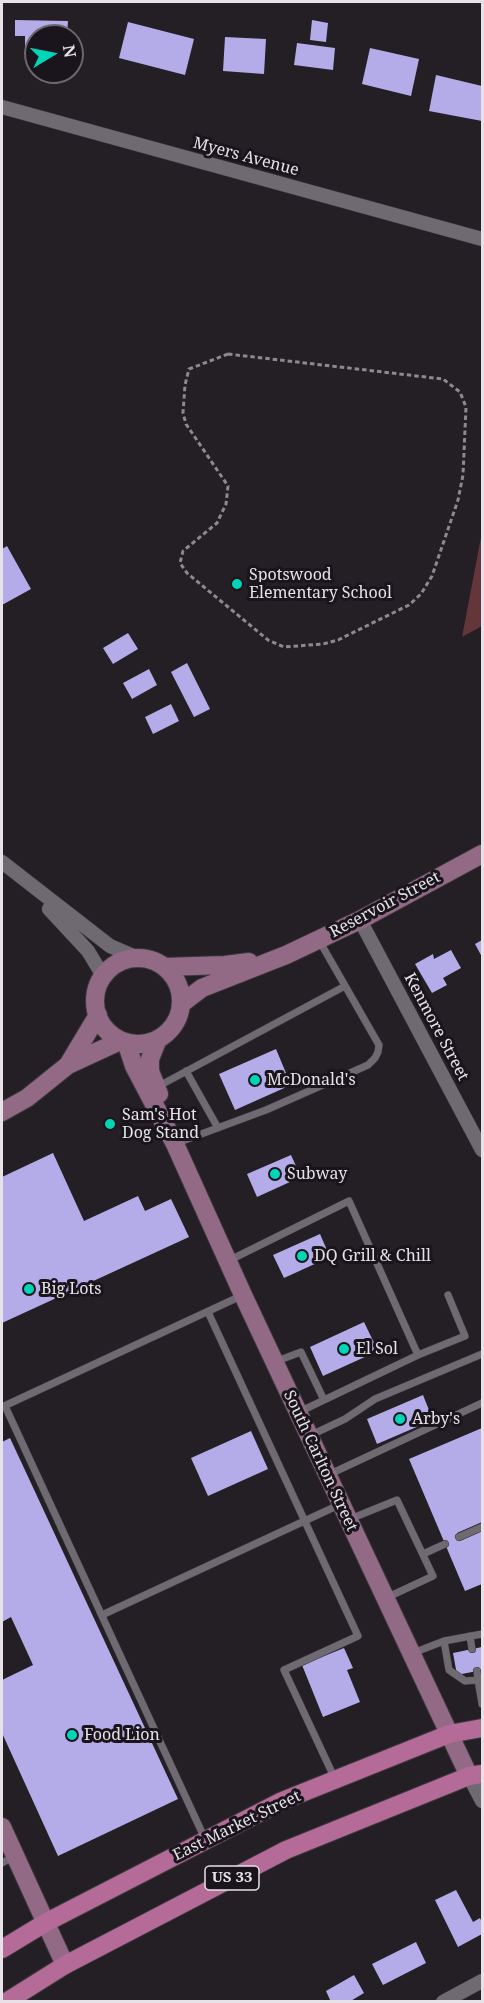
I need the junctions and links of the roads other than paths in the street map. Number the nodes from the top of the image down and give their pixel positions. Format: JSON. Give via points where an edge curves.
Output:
{"nodes":[{"id":1,"x":2,"y":107,"type":"edge"},
{"id":2,"x":483,"y":239,"type":"edge"},
{"id":3,"x":483,"y":854,"type":"edge"},
{"id":4,"x":2,"y":862,"type":"edge"},
{"id":5,"x":19,"y":876,"type":"junction"},
{"id":6,"x":360,"y":920,"type":"junction"},
{"id":7,"x":319,"y":940,"type":"junction"},
{"id":8,"x":286,"y":955,"type":"junction"},
{"id":9,"x":138,"y":958,"type":"junction"},
{"id":10,"x":164,"y":967,"type":"junction"},
{"id":11,"x":103,"y":976,"type":"junction"},
{"id":12,"x":345,"y":986,"type":"junction"},
{"id":13,"x":181,"y":1004,"type":"junction"},
{"id":14,"x":98,"y":1015,"type":"junction"},
{"id":15,"x":158,"y":1039,"type":"junction"},
{"id":16,"x":123,"y":1041,"type":"junction"},
{"id":17,"x":68,"y":1065,"type":"junction"},
{"id":18,"x":186,"y":1071,"type":"junction"},
{"id":19,"x":157,"y":1087,"type":"junction"},
{"id":20,"x":2,"y":1112,"type":"edge"},
{"id":21,"x":218,"y":1128,"type":"junction"},
{"id":22,"x":175,"y":1144,"type":"junction"},
{"id":23,"x":483,"y":1150,"type":"edge"},
{"id":24,"x":227,"y":1261,"type":"junction"},
{"id":25,"x":448,"y":1294,"type":"dead end"},
{"id":26,"x":243,"y":1295,"type":"junction"},
{"id":27,"x":208,"y":1312,"type":"junction"},
{"id":28,"x":483,"y":1354,"type":"edge"},
{"id":29,"x":418,"y":1355,"type":"junction"},
{"id":30,"x":274,"y":1362,"type":"junction"},
{"id":31,"x":324,"y":1400,"type":"junction"},
{"id":32,"x":483,"y":1403,"type":"edge"},
{"id":33,"x":3,"y":1407,"type":"edge"},
{"id":34,"x":298,"y":1412,"type":"junction"},
{"id":35,"x":309,"y":1436,"type":"junction"},
{"id":36,"x":327,"y":1475,"type":"junction"},
{"id":37,"x":344,"y":1512,"type":"junction"},
{"id":38,"x":305,"y":1521,"type":"junction"},
{"id":39,"x":483,"y":1527,"type":"edge"},
{"id":40,"x":459,"y":1537,"type":"dead end"},
{"id":41,"x":445,"y":1544,"type":"dead end"},
{"id":42,"x":423,"y":1554,"type":"junction"},
{"id":43,"x":385,"y":1598,"type":"junction"},
{"id":44,"x":102,"y":1615,"type":"junction"},
{"id":45,"x":483,"y":1634,"type":"edge"},
{"id":46,"x":470,"y":1636,"type":"junction"},
{"id":47,"x":444,"y":1641,"type":"junction"},
{"id":48,"x":472,"y":1649,"type":"dead end"},
{"id":49,"x":411,"y":1654,"type":"junction"},
{"id":50,"x":477,"y":1671,"type":"dead end"},
{"id":51,"x":480,"y":1680,"type":"edge"},
{"id":52,"x":483,"y":1704,"type":"edge"},
{"id":53,"x":483,"y":1728,"type":"edge"},
{"id":54,"x":448,"y":1734,"type":"junction"},
{"id":55,"x":476,"y":1775,"type":"edge"},
{"id":56,"x":335,"y":1780,"type":"junction"},
{"id":57,"x":483,"y":1802,"type":"edge"},
{"id":58,"x":2,"y":1827,"type":"edge"},
{"id":59,"x":206,"y":1840,"type":"junction"},
{"id":60,"x":8,"y":1860,"type":"edge"},
{"id":61,"x":45,"y":1923,"type":"junction"},
{"id":62,"x":2,"y":1949,"type":"edge"},
{"id":63,"x":65,"y":1965,"type":"junction"},
{"id":64,"x":483,"y":1981,"type":"edge"},
{"id":65,"x":6,"y":2001,"type":"edge"},
{"id":66,"x":443,"y":2001,"type":"edge"}],
"edges":[{"from":1,"to":2,"type":"street","name":"Myers Avenue"},
{"from":3,"to":6,"type":"main road","name":"Reservoir Street"},
{"from":4,"to":5,"type":"street"},
{"from":5,"to":9,"type":"street","via":[[110,946]]},
{"from":5,"to":11,"type":"street","via":[[88,951]]},
{"from":6,"to":7,"type":"main road","name":"Reservoir Street"},
{"from":6,"to":23,"type":"street","name":"Kenmore Street"},
{"from":7,"to":8,"type":"main road","name":"Reservoir Street"},
{"from":7,"to":12,"type":"lane"},
{"from":8,"to":10,"type":"main road","name":"Reservoir Street","via":[[225,966]]},
{"from":8,"to":13,"type":"main road","name":"Reservoir Street","via":[[202,988]]},
{"from":9,"to":10,"type":"main road"},
{"from":9,"to":11,"type":"main road","via":[[119,963]]},
{"from":10,"to":13,"type":"main road","via":[[179,990]]},
{"from":11,"to":14,"type":"main road","via":[[95,1001]]},
{"from":12,"to":18,"type":"lane"},
{"from":12,"to":21,"type":"lane","via":[[379,1045],[375,1058],[368,1065]]},
{"from":13,"to":15,"type":"main road","via":[[177,1018]]},
{"from":14,"to":16,"type":"main road","via":[[108,1032]]},
{"from":14,"to":17,"type":"main road"},
{"from":15,"to":16,"type":"main road","via":[[147,1043]]},
{"from":15,"to":19,"type":"main road","name":"South Carlton Street","via":[[150,1059]]},
{"from":16,"to":17,"type":"main road"},
{"from":16,"to":22,"type":"main road","name":"South Carlton Street"},
{"from":17,"to":20,"type":"main road","via":[[27,1098]]},
{"from":18,"to":19,"type":"lane"},
{"from":18,"to":21,"type":"lane"},
{"from":19,"to":22,"type":"main road","name":"South Carlton Street"},
{"from":21,"to":22,"type":"lane"},
{"from":22,"to":24,"type":"main road","name":"South Carlton Street"},
{"from":24,"to":26,"type":"main road","name":"South Carlton Street"},
{"from":24,"to":29,"type":"lane","via":[[349,1201]]},
{"from":25,"to":29,"type":"lane","via":[[465,1336]]},
{"from":26,"to":27,"type":"lane"},
{"from":26,"to":30,"type":"main road","name":"South Carlton Street"},
{"from":27,"to":33,"type":"lane"},
{"from":27,"to":38,"type":"lane"},
{"from":28,"to":35,"type":"lane","via":[[375,1399]]},
{"from":29,"to":31,"type":"lane"},
{"from":30,"to":31,"type":"lane","via":[[301,1352]]},
{"from":30,"to":34,"type":"main road","name":"South Carlton Street"},
{"from":31,"to":34,"type":"lane"},
{"from":32,"to":36,"type":"lane"},
{"from":33,"to":44,"type":"lane"},
{"from":34,"to":35,"type":"main road","name":"South Carlton Street"},
{"from":35,"to":36,"type":"main road","name":"South Carlton Street"},
{"from":36,"to":37,"type":"main road","name":"South Carlton Street"},
{"from":37,"to":38,"type":"lane"},
{"from":37,"to":42,"type":"lane","via":[[397,1500]]},
{"from":37,"to":43,"type":"main road","name":"South Carlton Street"},
{"from":38,"to":44,"type":"lane"},
{"from":38,"to":56,"type":"lane","via":[[358,1636],[284,1670]]},
{"from":39,"to":40,"type":"lane"},
{"from":41,"to":42,"type":"lane"},
{"from":42,"to":43,"type":"lane","via":[[433,1576]]},
{"from":43,"to":49,"type":"main road","name":"South Carlton Street"},
{"from":44,"to":59,"type":"lane"},
{"from":45,"to":46,"type":"lane"},
{"from":46,"to":47,"type":"lane"},
{"from":46,"to":48,"type":"lane"},
{"from":47,"to":49,"type":"lane"},
{"from":47,"to":51,"type":"lane","via":[[448,1670],[465,1681]]},
{"from":49,"to":54,"type":"main road","name":"South Carlton Street"},
{"from":50,"to":51,"type":"lane"},
{"from":51,"to":52,"type":"lane"},
{"from":53,"to":54,"type":"main road","name":"East Market Street","number":"US 33"},
{"from":54,"to":55,"type":"main road","name":"South Carlton Street"},
{"from":54,"to":56,"type":"main road","name":"East Market Street","number":"US 33"},
{"from":55,"to":57,"type":"street"},
{"from":55,"to":63,"type":"main road","number":"US 33","via":[[286,1850]]},
{"from":56,"to":59,"type":"main road","name":"East Market Street","number":"US 33","via":[[282,1801]]},
{"from":58,"to":60,"type":"main road"},
{"from":59,"to":61,"type":"main road","name":"East Market Street","number":"US 33"},
{"from":60,"to":61,"type":"main road"},
{"from":61,"to":62,"type":"main road","name":"East Market Street","number":"US 33"},
{"from":61,"to":63,"type":"main road"},
{"from":63,"to":65,"type":"main road","number":"US 33"},
{"from":64,"to":66,"type":"street"}]}
